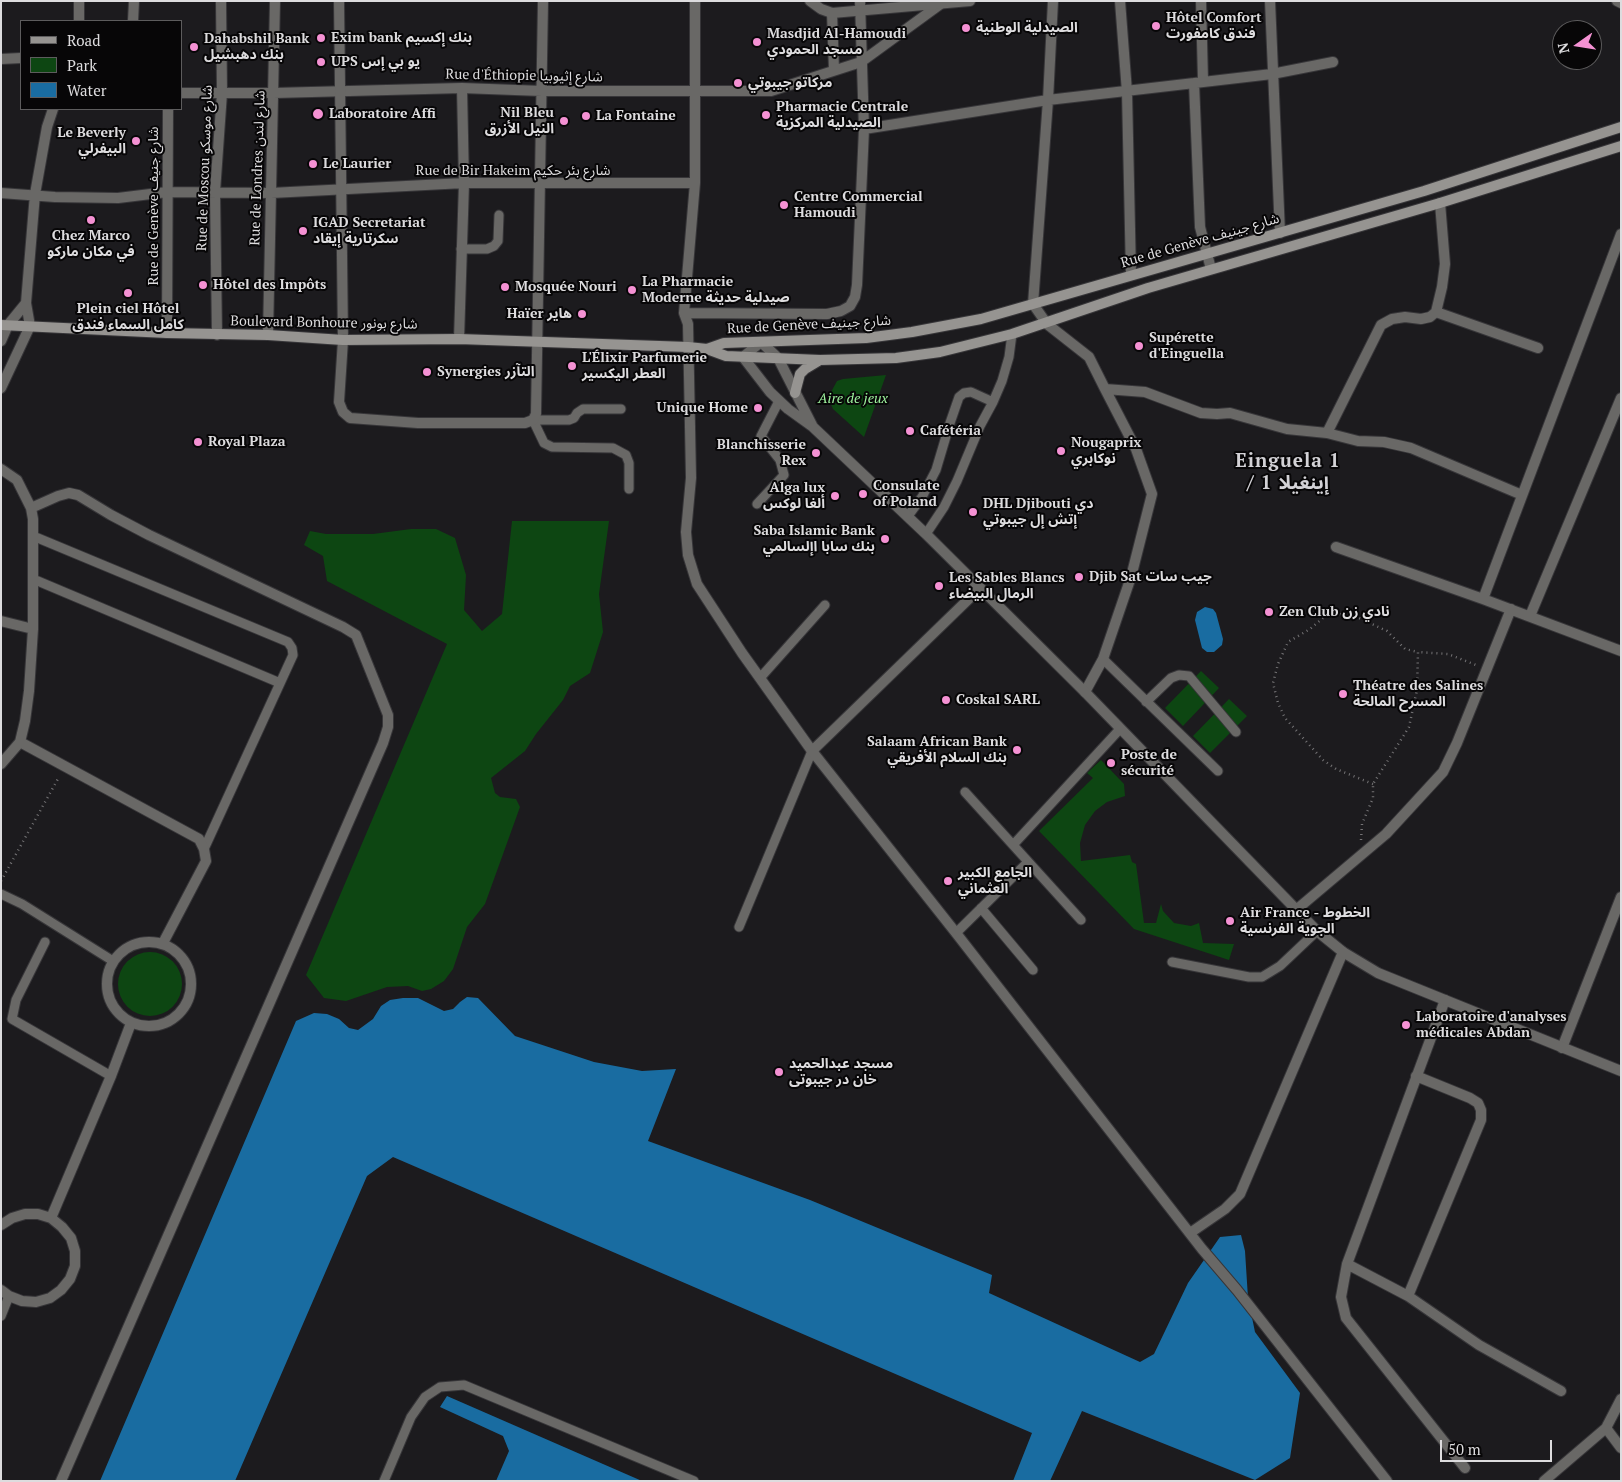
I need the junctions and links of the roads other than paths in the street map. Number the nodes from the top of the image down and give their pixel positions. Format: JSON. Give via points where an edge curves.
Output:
{"nodes":[{"id":1,"x":79,"y":1,"type":"edge"},
{"id":2,"x":134,"y":1,"type":"edge"},
{"id":3,"x":221,"y":1,"type":"edge"},
{"id":4,"x":275,"y":1,"type":"edge"},
{"id":5,"x":339,"y":1,"type":"edge"},
{"id":6,"x":543,"y":1,"type":"edge"},
{"id":7,"x":695,"y":1,"type":"edge"},
{"id":8,"x":810,"y":1,"type":"edge"},
{"id":9,"x":970,"y":1,"type":"edge"},
{"id":10,"x":1053,"y":1,"type":"edge"},
{"id":11,"x":1120,"y":1,"type":"edge"},
{"id":12,"x":1201,"y":1,"type":"edge"},
{"id":13,"x":1270,"y":1,"type":"edge"},
{"id":14,"x":1617,"y":1,"type":"edge"},
{"id":15,"x":954,"y":2,"type":"edge"},
{"id":16,"x":930,"y":3,"type":"edge"},
{"id":17,"x":906,"y":4,"type":"edge"},
{"id":18,"x":942,"y":4,"type":"junction"},
{"id":19,"x":1621,"y":4,"type":"edge"},
{"id":20,"x":860,"y":6,"type":"edge"},
{"id":21,"x":832,"y":13,"type":"junction"},
{"id":22,"x":79,"y":20,"type":"edge"},
{"id":23,"x":133,"y":20,"type":"edge"},
{"id":24,"x":20,"y":58,"type":"edge"},
{"id":25,"x":1,"y":59,"type":"edge"},
{"id":26,"x":861,"y":62,"type":"junction"},
{"id":27,"x":1332,"y":62,"type":"dead end"},
{"id":28,"x":834,"y":70,"type":"junction"},
{"id":29,"x":1272,"y":74,"type":"junction"},
{"id":30,"x":1198,"y":82,"type":"junction"},
{"id":31,"x":462,"y":88,"type":"junction"},
{"id":32,"x":340,"y":91,"type":"junction"},
{"id":33,"x":542,"y":91,"type":"junction"},
{"id":34,"x":694,"y":92,"type":"junction"},
{"id":35,"x":1127,"y":92,"type":"junction"},
{"id":36,"x":182,"y":93,"type":"edge"},
{"id":37,"x":222,"y":93,"type":"junction"},
{"id":38,"x":274,"y":93,"type":"junction"},
{"id":39,"x":1048,"y":100,"type":"junction"},
{"id":40,"x":53,"y":110,"type":"edge"},
{"id":41,"x":168,"y":110,"type":"edge"},
{"id":42,"x":1621,"y":128,"type":"edge"},
{"id":43,"x":864,"y":129,"type":"junction"},
{"id":44,"x":1621,"y":146,"type":"edge"},
{"id":45,"x":464,"y":183,"type":"junction"},
{"id":46,"x":695,"y":183,"type":"junction"},
{"id":47,"x":539,"y":184,"type":"junction"},
{"id":48,"x":340,"y":188,"type":"junction"},
{"id":49,"x":167,"y":192,"type":"junction"},
{"id":50,"x":215,"y":192,"type":"junction"},
{"id":51,"x":270,"y":192,"type":"junction"},
{"id":52,"x":1,"y":193,"type":"edge"},
{"id":53,"x":35,"y":194,"type":"junction"},
{"id":54,"x":1440,"y":203,"type":"junction"},
{"id":55,"x":499,"y":215,"type":"dead end"},
{"id":56,"x":1280,"y":233,"type":"junction"},
{"id":57,"x":1620,"y":240,"type":"edge"},
{"id":58,"x":461,"y":249,"type":"junction"},
{"id":59,"x":1206,"y":253,"type":"junction"},
{"id":60,"x":1211,"y":270,"type":"junction"},
{"id":61,"x":1131,"y":275,"type":"junction"},
{"id":62,"x":26,"y":303,"type":"junction"},
{"id":63,"x":1032,"y":304,"type":"junction"},
{"id":64,"x":684,"y":312,"type":"junction"},
{"id":65,"x":1436,"y":312,"type":"junction"},
{"id":66,"x":1047,"y":324,"type":"junction"},
{"id":67,"x":4,"y":325,"type":"edge"},
{"id":68,"x":30,"y":326,"type":"junction"},
{"id":69,"x":167,"y":333,"type":"junction"},
{"id":70,"x":1012,"y":334,"type":"junction"},
{"id":71,"x":217,"y":335,"type":"junction"},
{"id":72,"x":268,"y":335,"type":"junction"},
{"id":73,"x":458,"y":338,"type":"junction"},
{"id":74,"x":343,"y":340,"type":"junction"},
{"id":75,"x":1,"y":341,"type":"edge"},
{"id":76,"x":537,"y":342,"type":"junction"},
{"id":77,"x":761,"y":342,"type":"junction"},
{"id":78,"x":688,"y":347,"type":"junction"},
{"id":79,"x":1538,"y":348,"type":"dead end"},
{"id":80,"x":707,"y":349,"type":"junction"},
{"id":81,"x":743,"y":357,"type":"junction"},
{"id":82,"x":778,"y":358,"type":"junction"},
{"id":83,"x":820,"y":360,"type":"junction"},
{"id":84,"x":1,"y":388,"type":"edge"},
{"id":85,"x":1105,"y":389,"type":"junction"},
{"id":86,"x":795,"y":392,"type":"junction"},
{"id":87,"x":1621,"y":398,"type":"edge"},
{"id":88,"x":779,"y":401,"type":"junction"},
{"id":89,"x":993,"y":402,"type":"junction"},
{"id":90,"x":620,"y":409,"type":"dead end"},
{"id":91,"x":533,"y":420,"type":"junction"},
{"id":92,"x":813,"y":427,"type":"junction"},
{"id":93,"x":1328,"y":433,"type":"junction"},
{"id":94,"x":1,"y":468,"type":"edge"},
{"id":95,"x":629,"y":489,"type":"dead end"},
{"id":96,"x":1522,"y":495,"type":"junction"},
{"id":97,"x":757,"y":504,"type":"dead end"},
{"id":98,"x":31,"y":508,"type":"junction"},
{"id":99,"x":908,"y":516,"type":"junction"},
{"id":100,"x":926,"y":534,"type":"junction"},
{"id":101,"x":33,"y":536,"type":"junction"},
{"id":102,"x":1336,"y":547,"type":"dead end"},
{"id":103,"x":33,"y":579,"type":"junction"},
{"id":104,"x":980,"y":588,"type":"junction"},
{"id":105,"x":1483,"y":599,"type":"junction"},
{"id":106,"x":825,"y":605,"type":"dead end"},
{"id":107,"x":1511,"y":610,"type":"junction"},
{"id":108,"x":1530,"y":616,"type":"junction"},
{"id":109,"x":1,"y":621,"type":"edge"},
{"id":110,"x":33,"y":629,"type":"junction"},
{"id":111,"x":1621,"y":651,"type":"edge"},
{"id":112,"x":1103,"y":659,"type":"junction"},
{"id":113,"x":760,"y":678,"type":"junction"},
{"id":114,"x":280,"y":683,"type":"junction"},
{"id":115,"x":1086,"y":692,"type":"junction"},
{"id":116,"x":1146,"y":702,"type":"junction"},
{"id":117,"x":1120,"y":729,"type":"junction"},
{"id":118,"x":1236,"y":732,"type":"dead end"},
{"id":119,"x":20,"y":742,"type":"junction"},
{"id":120,"x":812,"y":751,"type":"junction"},
{"id":121,"x":1,"y":764,"type":"edge"},
{"id":122,"x":1218,"y":771,"type":"dead end"},
{"id":123,"x":965,"y":792,"type":"dead end"},
{"id":124,"x":1013,"y":845,"type":"junction"},
{"id":125,"x":204,"y":850,"type":"junction"},
{"id":126,"x":1028,"y":862,"type":"junction"},
{"id":127,"x":1,"y":894,"type":"edge"},
{"id":128,"x":1621,"y":897,"type":"edge"},
{"id":129,"x":982,"y":908,"type":"junction"},
{"id":130,"x":1296,"y":910,"type":"junction"},
{"id":131,"x":1081,"y":920,"type":"dead end"},
{"id":132,"x":740,"y":927,"type":"dead end"},
{"id":133,"x":1317,"y":931,"type":"junction"},
{"id":134,"x":956,"y":933,"type":"junction"},
{"id":135,"x":45,"y":942,"type":"dead end"},
{"id":136,"x":163,"y":943,"type":"junction"},
{"id":137,"x":1347,"y":955,"type":"junction"},
{"id":138,"x":112,"y":961,"type":"junction"},
{"id":139,"x":1172,"y":962,"type":"dead end"},
{"id":140,"x":1033,"y":970,"type":"dead end"},
{"id":141,"x":1446,"y":1000,"type":"junction"},
{"id":142,"x":131,"y":1023,"type":"junction"},
{"id":143,"x":1562,"y":1048,"type":"junction"},
{"id":144,"x":1621,"y":1071,"type":"edge"},
{"id":145,"x":111,"y":1076,"type":"junction"},
{"id":146,"x":1416,"y":1076,"type":"junction"},
{"id":147,"x":51,"y":1218,"type":"junction"},
{"id":148,"x":1,"y":1225,"type":"edge"},
{"id":149,"x":1190,"y":1233,"type":"junction"},
{"id":150,"x":1347,"y":1264,"type":"junction"},
{"id":151,"x":5,"y":1293,"type":"edge"},
{"id":152,"x":1408,"y":1296,"type":"junction"},
{"id":153,"x":1,"y":1316,"type":"edge"},
{"id":154,"x":1561,"y":1391,"type":"dead end"},
{"id":155,"x":1621,"y":1399,"type":"edge"},
{"id":156,"x":1606,"y":1428,"type":"junction"},
{"id":157,"x":1621,"y":1448,"type":"edge"},
{"id":158,"x":1465,"y":1468,"type":"dead end"},
{"id":159,"x":61,"y":1481,"type":"edge"},
{"id":160,"x":384,"y":1481,"type":"edge"},
{"id":161,"x":694,"y":1481,"type":"edge"},
{"id":162,"x":1387,"y":1481,"type":"edge"},
{"id":163,"x":1544,"y":1481,"type":"edge"}],
"edges":[{"from":1,"to":22,"type":"street"},
{"from":2,"to":23,"type":"street"},
{"from":3,"to":37,"type":"street","name":"Rue de Moscou شارع موسكو"},
{"from":4,"to":38,"type":"street","name":"Rue de Londres شارع لندن"},
{"from":5,"to":32,"type":"street"},
{"from":6,"to":33,"type":"street"},
{"from":7,"to":34,"type":"street"},
{"from":8,"to":21,"type":"street"},
{"from":9,"to":15,"type":"street"},
{"from":10,"to":39,"type":"street"},
{"from":11,"to":35,"type":"street"},
{"from":12,"to":30,"type":"street"},
{"from":13,"to":29,"type":"street"},
{"from":14,"to":19,"type":"street"},
{"from":15,"to":18,"type":"street"},
{"from":16,"to":17,"type":"street"},
{"from":16,"to":18,"type":"street"},
{"from":17,"to":20,"type":"street"},
{"from":18,"to":26,"type":"street","name":"Rue d'Éthiopie شارع إثيوبيا"},
{"from":20,"to":21,"type":"street"},
{"from":20,"to":26,"type":"street"},
{"from":21,"to":28,"type":"street"},
{"from":24,"to":25,"type":"street"},
{"from":26,"to":28,"type":"street","name":"Rue d'Éthiopie شارع إثيوبيا"},
{"from":26,"to":43,"type":"street"},
{"from":27,"to":29,"type":"street"},
{"from":28,"to":34,"type":"street","name":"Rue d'Éthiopie شارع إثيوبيا","via":[[771,91]]},
{"from":29,"to":30,"type":"street"},
{"from":29,"to":56,"type":"street"},
{"from":30,"to":35,"type":"street"},
{"from":30,"to":59,"type":"street","via":[[1200,227]]},
{"from":31,"to":32,"type":"street","name":"Rue d'Éthiopie شارع إثيوبيا"},
{"from":31,"to":33,"type":"street","name":"Rue d'Éthiopie شارع إثيوبيا"},
{"from":31,"to":45,"type":"street"},
{"from":32,"to":38,"type":"street","name":"Rue d'Éthiopie شارع إثيوبيا"},
{"from":32,"to":48,"type":"street"},
{"from":33,"to":34,"type":"street","name":"Rue d'Éthiopie شارع إثيوبيا"},
{"from":33,"to":47,"type":"street"},
{"from":34,"to":46,"type":"street"},
{"from":35,"to":39,"type":"street"},
{"from":35,"to":61,"type":"street"},
{"from":36,"to":37,"type":"street","name":"Rue d'Éthiopie شارع إثيوبيا"},
{"from":37,"to":38,"type":"street","name":"Rue d'Éthiopie شارع إثيوبيا"},
{"from":37,"to":50,"type":"street","name":"Rue de Moscou شارع موسكو"},
{"from":38,"to":51,"type":"street","name":"Rue de Londres شارع لندن"},
{"from":39,"to":43,"type":"street"},
{"from":39,"to":63,"type":"street"},
{"from":40,"to":53,"type":"street"},
{"from":41,"to":49,"type":"street","name":"Rue de Genève شارع جنيف"},
{"from":42,"to":56,"type":"main road","name":"Rue de Genève شارع جينيف"},
{"from":43,"to":64,"type":"street","via":[[857,285],[850,306],[841,311],[817,314]]},
{"from":44,"to":54,"type":"main road","name":"Rue de Genève شارع جينيف"},
{"from":45,"to":47,"type":"street","name":"Rue de Bir Hakeim شارع بئر حكيم"},
{"from":45,"to":48,"type":"street","name":"Rue de Bir Hakeim شارع بئر حكيم"},
{"from":45,"to":58,"type":"street"},
{"from":46,"to":47,"type":"street","name":"Rue de Bir Hakeim شارع بئر حكيم"},
{"from":46,"to":64,"type":"street"},
{"from":47,"to":76,"type":"street"},
{"from":48,"to":51,"type":"street","name":"Rue de Bir Hakeim شارع بئر حكيم"},
{"from":48,"to":74,"type":"street"},
{"from":49,"to":50,"type":"street","name":"Rue de Bir Hakeim شارع بئر حكيم"},
{"from":49,"to":53,"type":"street","name":"Rue de Bir Hakeim شارع بئر حكيم","via":[[118,198],[62,198]]},
{"from":49,"to":69,"type":"street","name":"Rue de Genève شارع جنيف"},
{"from":50,"to":51,"type":"street","name":"Rue de Bir Hakeim شارع بئر حكيم"},
{"from":50,"to":71,"type":"street","name":"Rue de Moscou شارع موسكو"},
{"from":51,"to":72,"type":"street","name":"Rue de Londres شارع لندن"},
{"from":52,"to":53,"type":"street","name":"Rue de Bir Hakeim شارع بئر حكيم"},
{"from":53,"to":62,"type":"street"},
{"from":54,"to":60,"type":"main road","name":"Rue de Genève شارع جينيف"},
{"from":54,"to":65,"type":"street","via":[[1445,264]]},
{"from":55,"to":58,"type":"lane","via":[[498,241],[494,246]]},
{"from":56,"to":59,"type":"main road","name":"Rue de Genève شارع جينيف"},
{"from":57,"to":96,"type":"street"},
{"from":58,"to":73,"type":"street"},
{"from":59,"to":60,"type":"street"},
{"from":59,"to":61,"type":"main road","name":"Rue de Genève شارع جينيف"},
{"from":60,"to":66,"type":"main road","name":"Rue de Genève شارع جينيف","via":[[1148,288]]},
{"from":61,"to":63,"type":"main road","name":"Rue de Genève شارع جينيف"},
{"from":62,"to":67,"type":"street"},
{"from":62,"to":68,"type":"street"},
{"from":63,"to":66,"type":"street"},
{"from":63,"to":77,"type":"main road","name":"Rue de Genève شارع جينيف","via":[[981,319],[912,332],[866,338]]},
{"from":64,"to":78,"type":"street","via":[[688,324]]},
{"from":65,"to":79,"type":"street"},
{"from":65,"to":93,"type":"street","via":[[1430,317],[1392,319],[1381,325]]},
{"from":66,"to":70,"type":"main road","name":"Rue de Genève شارع جينيف"},
{"from":66,"to":85,"type":"street","via":[[1089,358]]},
{"from":67,"to":68,"type":"main road","name":"Boulevard Bonhoure شارع بونور"},
{"from":67,"to":75,"type":"street"},
{"from":68,"to":69,"type":"main road","name":"Boulevard Bonhoure شارع بونور"},
{"from":68,"to":84,"type":"street"},
{"from":69,"to":71,"type":"main road","name":"Boulevard Bonhoure شارع بونور"},
{"from":70,"to":83,"type":"main road","name":"Rue de Genève شارع جينيف","via":[[940,352],[896,358]]},
{"from":70,"to":89,"type":"lane","via":[[1009,357]]},
{"from":71,"to":72,"type":"main road","name":"Boulevard Bonhoure شارع بونور"},
{"from":72,"to":74,"type":"main road","name":"Boulevard Bonhoure شارع بونور"},
{"from":73,"to":74,"type":"main road","name":"Boulevard Bonhoure شارع بونور"},
{"from":73,"to":76,"type":"main road","name":"Boulevard Bonhoure شارع بونور"},
{"from":74,"to":91,"type":"street","via":[[339,402],[350,418],[418,423],[525,423]]},
{"from":76,"to":78,"type":"main road","name":"Boulevard Bonhoure شارع بونور"},
{"from":76,"to":91,"type":"street","via":[[536,414]]},
{"from":77,"to":80,"type":"main road","name":"Rue de Genève شارع جينيف","via":[[724,343]]},
{"from":77,"to":81,"type":"street"},
{"from":77,"to":82,"type":"street"},
{"from":78,"to":80,"type":"main road","name":"Boulevard Bonhoure شارع بونور"},
{"from":78,"to":113,"type":"street","via":[[688,555],[697,584]]},
{"from":80,"to":81,"type":"main road","name":"Rue de Genève شارع جينيف","via":[[726,356]]},
{"from":81,"to":82,"type":"main road","name":"Rue de Genève شارع جينيف"},
{"from":81,"to":88,"type":"street"},
{"from":82,"to":83,"type":"main road","name":"Rue de Genève شارع جينيف"},
{"from":82,"to":86,"type":"street"},
{"from":83,"to":86,"type":"main road","via":[[800,374]]},
{"from":85,"to":93,"type":"street","via":[[1145,392],[1201,412],[1230,413],[1287,429]]},
{"from":85,"to":112,"type":"street","via":[[1136,449],[1152,494],[1131,577]]},
{"from":86,"to":92,"type":"street"},
{"from":87,"to":108,"type":"street"},
{"from":88,"to":92,"type":"street"},
{"from":88,"to":97,"type":"lane","via":[[761,436],[780,460],[784,475]]},
{"from":89,"to":99,"type":"lane","via":[[972,392],[959,397],[936,470]]},
{"from":89,"to":100,"type":"lane","via":[[944,507]]},
{"from":90,"to":91,"type":"lane","via":[[583,409],[569,420]]},
{"from":91,"to":95,"type":"lane","via":[[544,443],[552,447],[613,448],[626,455]]},
{"from":92,"to":99,"type":"street"},
{"from":93,"to":96,"type":"street","via":[[1358,441],[1411,448]]},
{"from":94,"to":98,"type":"street","via":[[17,480]]},
{"from":96,"to":105,"type":"street"},
{"from":98,"to":101,"type":"street"},
{"from":98,"to":159,"type":"street","via":[[68,493],[78,495],[149,535],[343,627],[356,635],[388,715],[383,743]]},
{"from":99,"to":100,"type":"street"},
{"from":100,"to":104,"type":"street"},
{"from":101,"to":103,"type":"street"},
{"from":101,"to":114,"type":"lane","via":[[288,642],[293,655]]},
{"from":102,"to":105,"type":"street"},
{"from":103,"to":110,"type":"street"},
{"from":103,"to":114,"type":"lane"},
{"from":104,"to":115,"type":"street"},
{"from":104,"to":120,"type":"street"},
{"from":105,"to":107,"type":"street"},
{"from":106,"to":113,"type":"lane"},
{"from":107,"to":108,"type":"street"},
{"from":107,"to":130,"type":"street","via":[[1443,772],[1386,834]]},
{"from":108,"to":111,"type":"street"},
{"from":109,"to":110,"type":"street"},
{"from":110,"to":119,"type":"street","via":[[29,691]]},
{"from":112,"to":115,"type":"street"},
{"from":112,"to":116,"type":"lane"},
{"from":113,"to":120,"type":"street"},
{"from":114,"to":125,"type":"lane"},
{"from":115,"to":117,"type":"street"},
{"from":116,"to":118,"type":"lane","via":[[1171,678],[1189,676]]},
{"from":116,"to":122,"type":"lane"},
{"from":117,"to":124,"type":"lane"},
{"from":117,"to":130,"type":"street"},
{"from":119,"to":121,"type":"street"},
{"from":119,"to":125,"type":"street","via":[[199,840]]},
{"from":120,"to":132,"type":"lane"},
{"from":120,"to":134,"type":"street"},
{"from":123,"to":124,"type":"lane"},
{"from":124,"to":126,"type":"lane"},
{"from":125,"to":136,"type":"street","via":[[206,861]]},
{"from":126,"to":129,"type":"lane"},
{"from":126,"to":131,"type":"lane"},
{"from":127,"to":138,"type":"lane"},
{"from":128,"to":143,"type":"street"},
{"from":129,"to":134,"type":"lane"},
{"from":129,"to":140,"type":"lane"},
{"from":130,"to":133,"type":"street"},
{"from":133,"to":137,"type":"street"},
{"from":133,"to":139,"type":"lane","via":[[1280,966],[1262,977]]},
{"from":134,"to":149,"type":"street"},
{"from":135,"to":145,"type":"lane","via":[[16,1000],[12,1019]]},
{"from":136,"to":138,"type":"street","via":[[134,943]]},
{"from":136,"to":142,"type":"street","via":[[184,960],[190,973],[189,1000],[171,1021],[158,1026]]},
{"from":137,"to":141,"type":"street","via":[[1396,981]]},
{"from":137,"to":149,"type":"street","via":[[1240,1194],[1225,1209]]},
{"from":138,"to":142,"type":"street","via":[[106,989],[119,1014]]},
{"from":141,"to":143,"type":"street"},
{"from":141,"to":146,"type":"street"},
{"from":142,"to":145,"type":"street"},
{"from":143,"to":144,"type":"street"},
{"from":145,"to":147,"type":"street"},
{"from":146,"to":150,"type":"street"},
{"from":146,"to":152,"type":"street","via":[[1470,1098],[1482,1110],[1481,1120]]},
{"from":147,"to":148,"type":"street","via":[[25,1214]]},
{"from":147,"to":151,"type":"street","via":[[71,1238],[75,1266],[70,1279],[50,1298],[36,1302],[22,1301]]},
{"from":149,"to":162,"type":"street"},
{"from":150,"to":152,"type":"street"},
{"from":150,"to":158,"type":"street","via":[[1341,1297],[1346,1318]]},
{"from":151,"to":153,"type":"lane"},
{"from":152,"to":154,"type":"street","via":[[1479,1345]]},
{"from":155,"to":156,"type":"street"},
{"from":156,"to":157,"type":"street"},
{"from":156,"to":163,"type":"street"},
{"from":160,"to":161,"type":"lane","via":[[411,1417],[425,1397],[440,1387],[464,1385]]}]}
